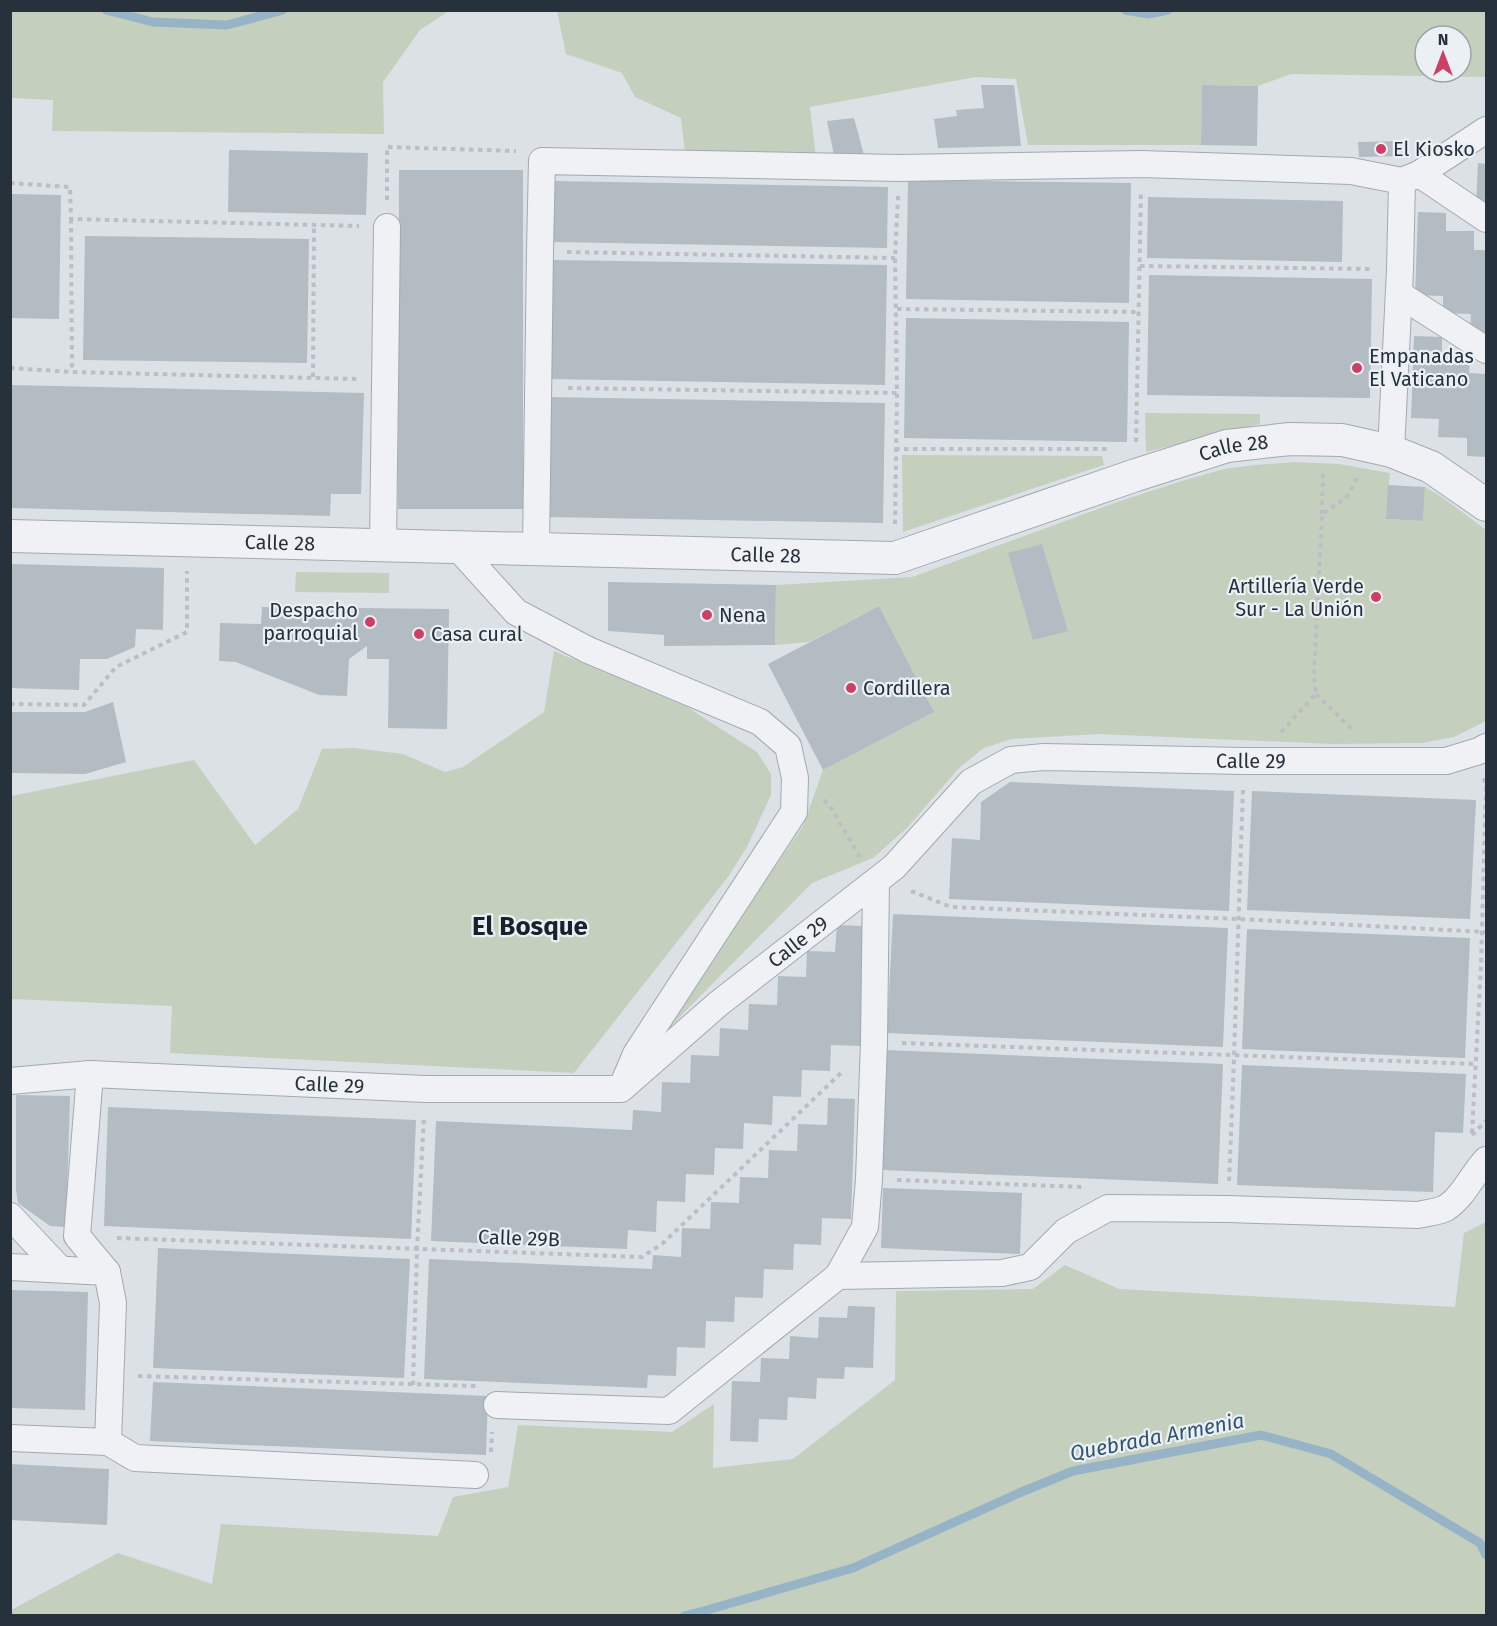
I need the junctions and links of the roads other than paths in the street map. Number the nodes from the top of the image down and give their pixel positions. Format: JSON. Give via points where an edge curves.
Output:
{"nodes":[{"id":1,"x":1486,"y":130,"type":"edge"},
{"id":2,"x":1410,"y":177,"type":"junction"},
{"id":3,"x":1486,"y":219,"type":"edge"},
{"id":4,"x":387,"y":227,"type":"road end"},
{"id":5,"x":1399,"y":282,"type":"junction"},
{"id":6,"x":1486,"y":350,"type":"edge"},
{"id":7,"x":1391,"y":451,"type":"junction"},
{"id":8,"x":1486,"y":505,"type":"edge"},
{"id":9,"x":10,"y":536,"type":"edge"},
{"id":10,"x":383,"y":546,"type":"junction"},
{"id":11,"x":458,"y":548,"type":"junction"},
{"id":12,"x":536,"y":550,"type":"junction"},
{"id":13,"x":1483,"y":749,"type":"edge"},
{"id":14,"x":885,"y":874,"type":"junction"},
{"id":15,"x":90,"y":1074,"type":"junction"},
{"id":16,"x":10,"y":1081,"type":"edge"},
{"id":17,"x":621,"y":1089,"type":"junction"},
{"id":18,"x":1486,"y":1160,"type":"edge"},
{"id":19,"x":10,"y":1216,"type":"edge"},
{"id":20,"x":10,"y":1267,"type":"edge"},
{"id":21,"x":60,"y":1269,"type":"junction"},
{"id":22,"x":107,"y":1272,"type":"junction"},
{"id":23,"x":838,"y":1276,"type":"junction"},
{"id":24,"x":497,"y":1405,"type":"road end"},
{"id":25,"x":10,"y":1438,"type":"edge"},
{"id":26,"x":108,"y":1442,"type":"junction"},
{"id":27,"x":475,"y":1475,"type":"road end"}],
"edges":[{"from":1,"to":2,"type":"street"},
{"from":2,"to":3,"type":"street"},
{"from":2,"to":5,"type":"street"},
{"from":2,"to":12,"type":"street","via":[[1351,171],[1141,164],[899,168],[542,161]]},
{"from":4,"to":10,"type":"street"},
{"from":5,"to":6,"type":"street"},
{"from":5,"to":7,"type":"street"},
{"from":7,"to":8,"type":"street","name":"Calle 28","via":[[1431,467]]},
{"from":7,"to":12,"type":"street","name":"Calle 28","via":[[1341,440],[1290,439],[1227,446],[895,558]]},
{"from":9,"to":10,"type":"street","name":"Calle 28"},
{"from":10,"to":11,"type":"street","name":"Calle 28"},
{"from":11,"to":12,"type":"street","name":"Calle 28"},
{"from":11,"to":17,"type":"street","via":[[516,612],[588,650],[760,722],[788,746],[795,778],[794,812],[636,1054]]},
{"from":13,"to":14,"type":"street","name":"Calle 29","via":[[1446,761],[1044,757],[1011,760],[971,782]]},
{"from":14,"to":17,"type":"street","name":"Calle 29","via":[[718,1004]]},
{"from":14,"to":23,"type":"street","via":[[865,1227]]},
{"from":15,"to":16,"type":"street","name":"Calle 29"},
{"from":15,"to":17,"type":"street","name":"Calle 29","via":[[426,1089]]},
{"from":15,"to":22,"type":"street","via":[[78,1236]]},
{"from":18,"to":23,"type":"street","via":[[1445,1209],[1418,1215],[1108,1208],[1066,1231],[1030,1266],[1002,1273]]},
{"from":19,"to":21,"type":"street"},
{"from":20,"to":21,"type":"street"},
{"from":21,"to":22,"type":"street"},
{"from":22,"to":26,"type":"street","via":[[113,1303]]},
{"from":23,"to":24,"type":"street","via":[[669,1411]]},
{"from":25,"to":26,"type":"street"},
{"from":26,"to":27,"type":"street","via":[[135,1458]]}]}
